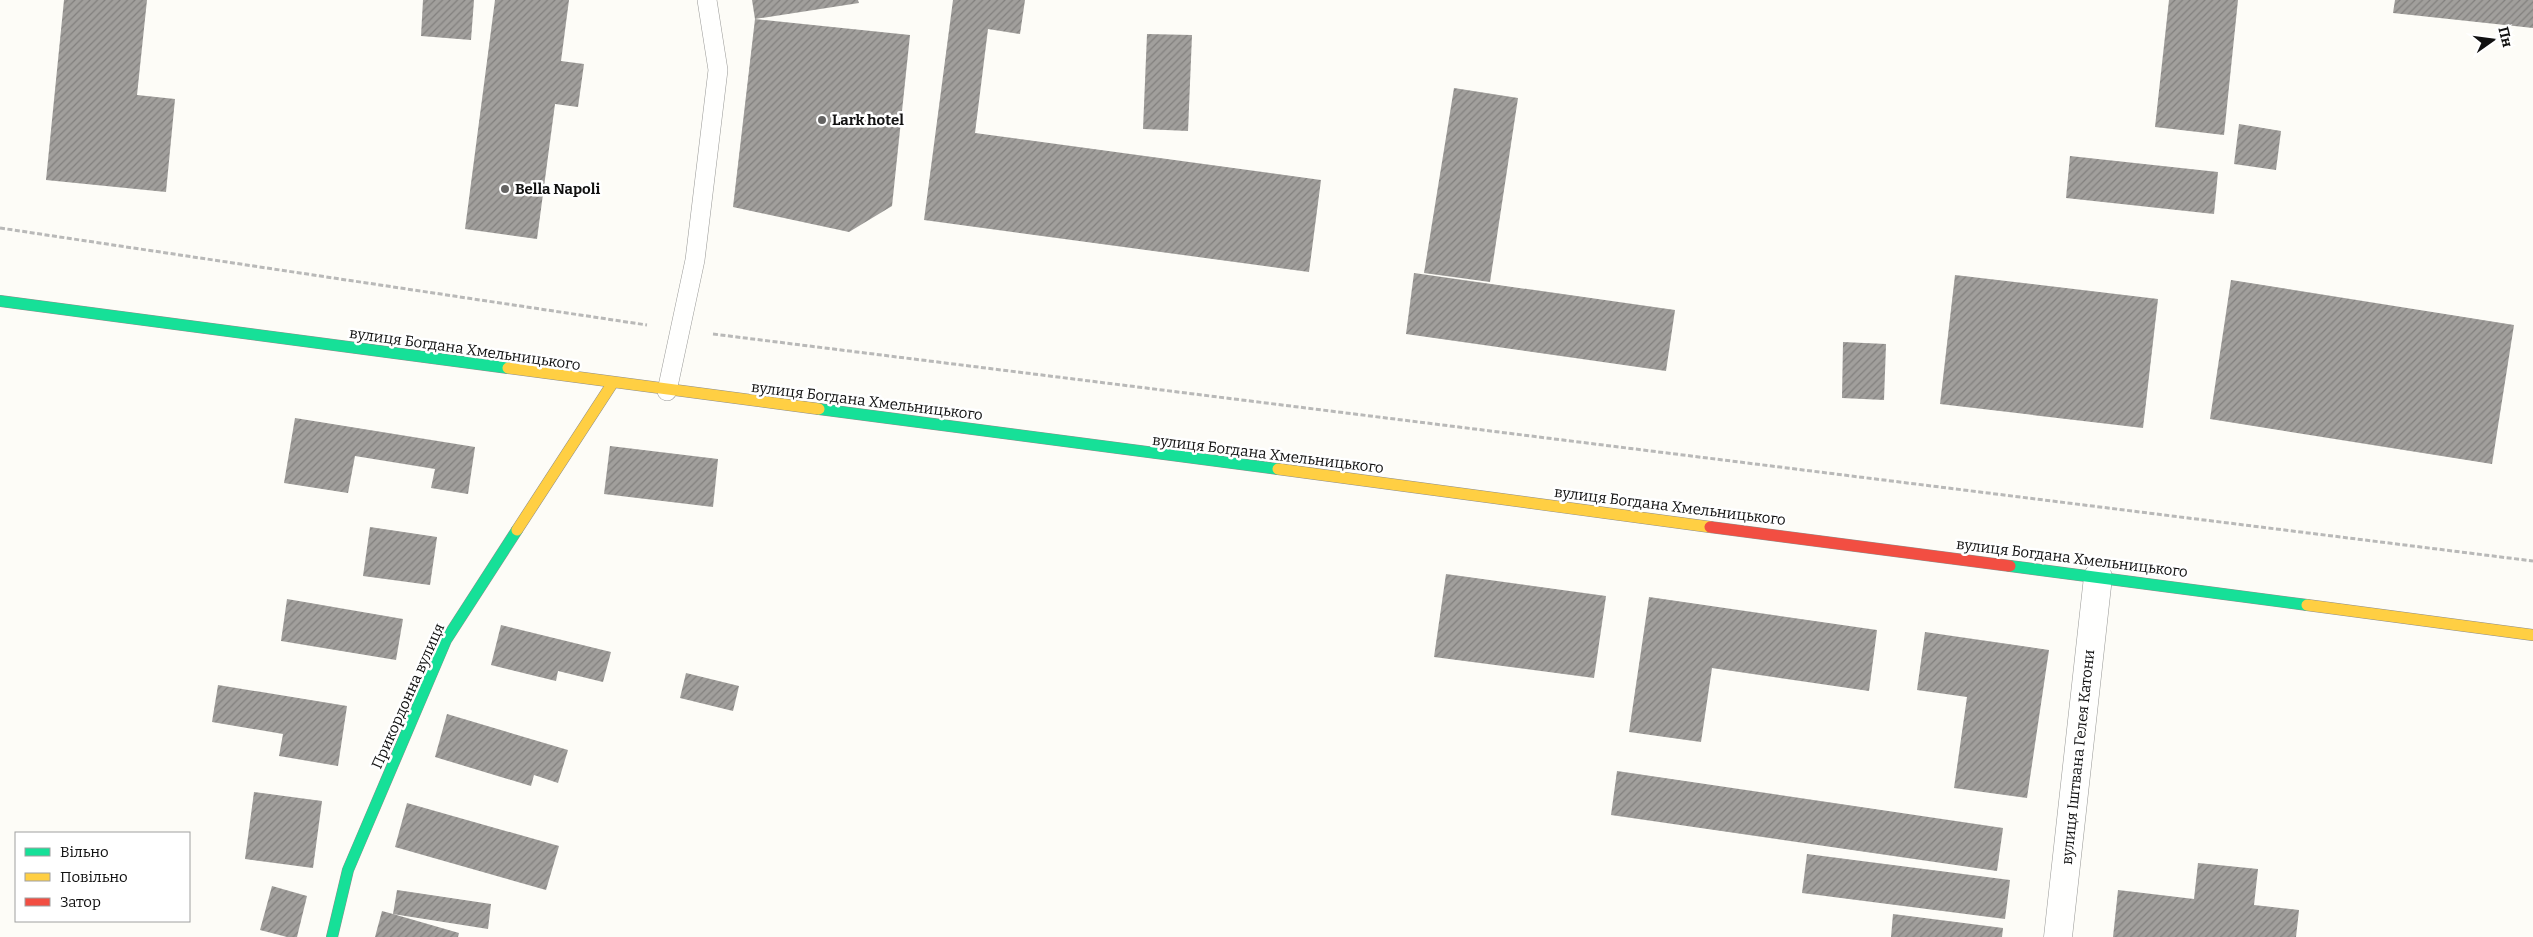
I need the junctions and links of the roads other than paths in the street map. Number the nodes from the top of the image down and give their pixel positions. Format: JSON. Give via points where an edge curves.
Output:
{"nodes":[{"id":1,"x":707,"y":0,"type":"edge"},
{"id":2,"x":0,"y":301,"type":"edge"},
{"id":3,"x":612,"y":384,"type":"junction"},
{"id":4,"x":667,"y":391,"type":"junction"},
{"id":5,"x":2098,"y":577,"type":"junction"},
{"id":6,"x":2533,"y":635,"type":"edge"},
{"id":7,"x":332,"y":937,"type":"edge"},
{"id":8,"x":2058,"y":937,"type":"edge"}],
"edges":[{"from":1,"to":4,"type":"lane","via":[[718,70],[695,260]]},
{"from":2,"to":3,"type":"main road","name":"вулиця Богдана Хмельницького"},
{"from":3,"to":4,"type":"main road","name":"вулиця Богдана Хмельницького"},
{"from":3,"to":7,"type":"main road","name":"Прикордонна вулиця","via":[[446,640],[348,870]]},
{"from":4,"to":5,"type":"main road","name":"вулиця Богдана Хмельницького"},
{"from":5,"to":6,"type":"main road","name":"вулиця Богдана Хмельницького"},
{"from":5,"to":8,"type":"street","name":"вулиця Іштвана Гелея Катони"}]}
